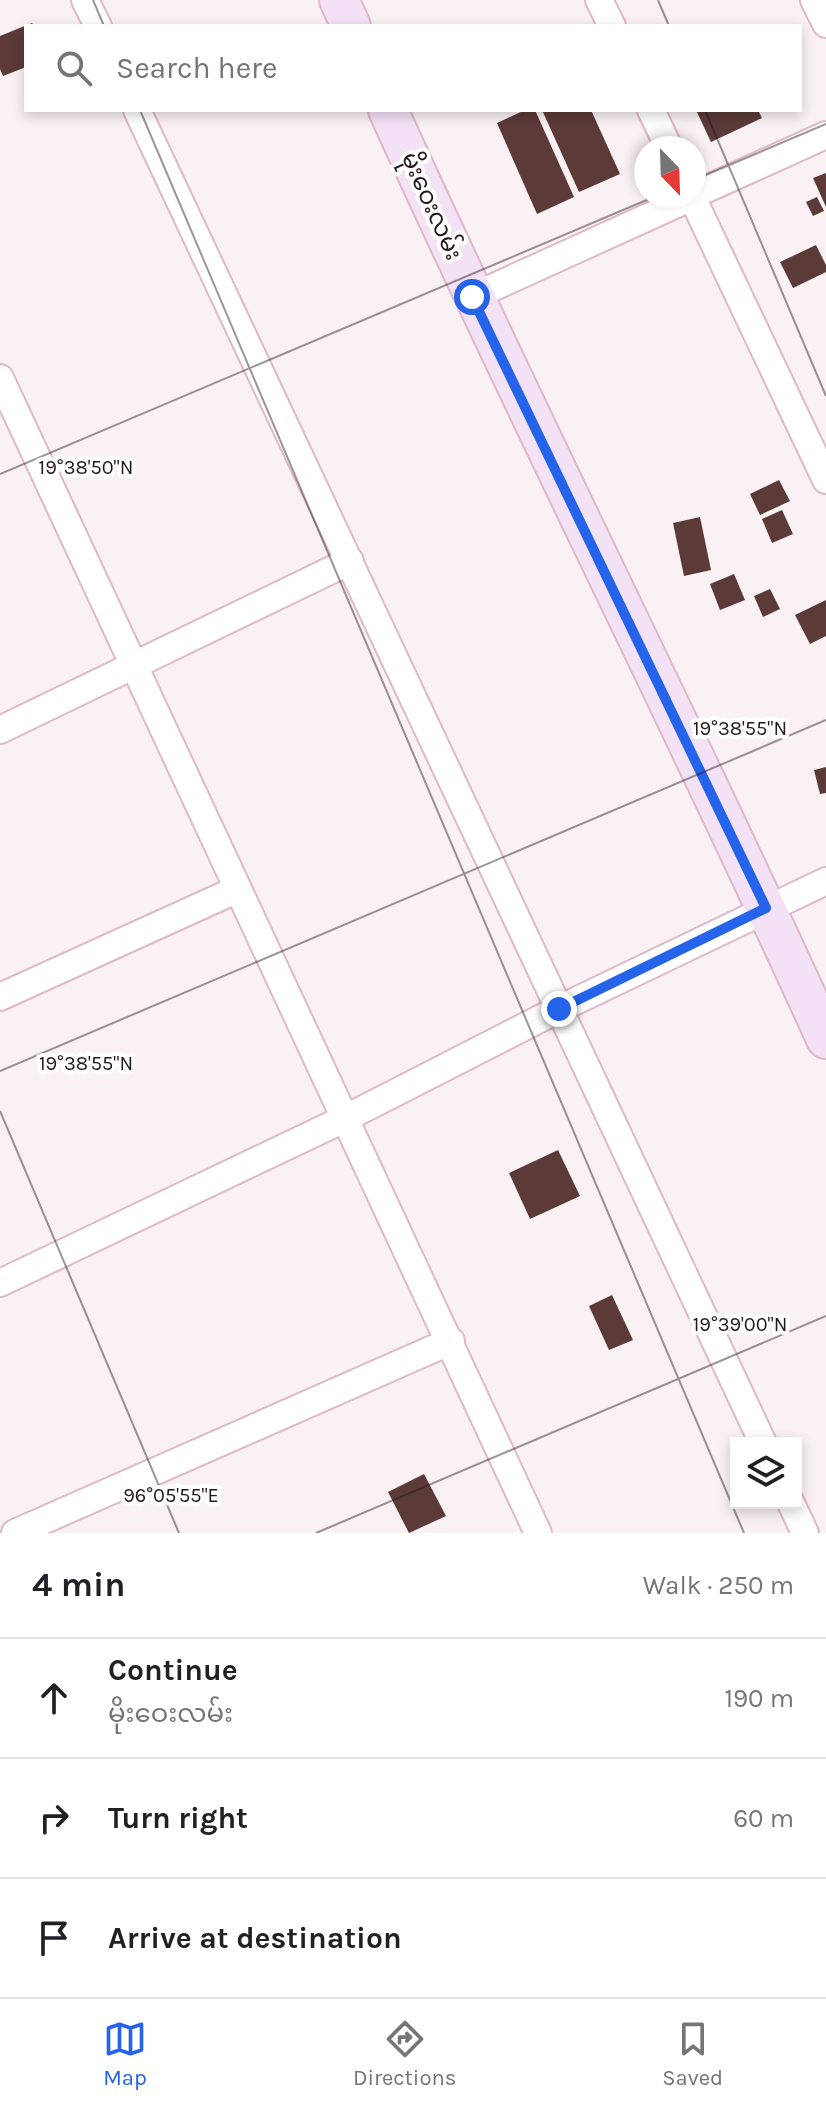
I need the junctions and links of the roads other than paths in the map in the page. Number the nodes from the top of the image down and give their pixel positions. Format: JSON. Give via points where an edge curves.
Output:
{"nodes":[{"id":1,"x":85,"y":0,"type":"edge"},
{"id":2,"x":339,"y":0,"type":"edge"},
{"id":3,"x":599,"y":0,"type":"edge"},
{"id":4,"x":814,"y":0,"type":"edge"},
{"id":5,"x":97,"y":24,"type":"edge"},
{"id":6,"x":350,"y":24,"type":"edge"},
{"id":7,"x":611,"y":24,"type":"edge"},
{"id":8,"x":826,"y":24,"type":"edge"},
{"id":9,"x":138,"y":112,"type":"edge"},
{"id":10,"x":389,"y":112,"type":"edge"},
{"id":11,"x":652,"y":112,"type":"edge"},
{"id":12,"x":826,"y":135,"type":"edge"},
{"id":13,"x":663,"y":136,"type":"edge"},
{"id":14,"x":706,"y":191,"type":"edge"},
{"id":15,"x":668,"y":208,"type":"edge"},
{"id":16,"x":697,"y":208,"type":"edge"},
{"id":17,"x":472,"y":297,"type":"junction"},
{"id":18,"x":3,"y":393,"type":"edge"},
{"id":19,"x":826,"y":480,"type":"edge"},
{"id":20,"x":350,"y":561,"type":"junction"},
{"id":21,"x":133,"y":666,"type":"junction"},
{"id":22,"x":0,"y":730,"type":"edge"},
{"id":23,"x":826,"y":881,"type":"edge"},
{"id":24,"x":238,"y":889,"type":"junction"},
{"id":25,"x":766,"y":908,"type":"junction"},
{"id":26,"x":0,"y":997,"type":"edge"},
{"id":27,"x":559,"y":1009,"type":"junction"},
{"id":28,"x":826,"y":1039,"type":"edge"},
{"id":29,"x":344,"y":1119,"type":"junction"},
{"id":30,"x":0,"y":1283,"type":"edge"},
{"id":31,"x":451,"y":1341,"type":"junction"},
{"id":32,"x":760,"y":1437,"type":"edge"},
{"id":33,"x":794,"y":1509,"type":"edge"},
{"id":34,"x":15,"y":1533,"type":"edge"},
{"id":35,"x":538,"y":1533,"type":"edge"},
{"id":36,"x":805,"y":1533,"type":"edge"}],
"edges":[{"from":1,"to":5,"type":"street"},
{"from":2,"to":6,"type":"street"},
{"from":3,"to":7,"type":"street"},
{"from":4,"to":8,"type":"street"},
{"from":9,"to":20,"type":"street"},
{"from":10,"to":17,"type":"street","name":"မိုးဝေးလမ်း"},
{"from":11,"to":13,"type":"street"},
{"from":12,"to":14,"type":"street"},
{"from":15,"to":17,"type":"street"},
{"from":16,"to":19,"type":"street"},
{"from":17,"to":25,"type":"street","name":"မိုးဝေးလမ်း"},
{"from":18,"to":21,"type":"street"},
{"from":20,"to":21,"type":"street"},
{"from":20,"to":27,"type":"street"},
{"from":21,"to":22,"type":"street"},
{"from":21,"to":24,"type":"street"},
{"from":23,"to":25,"type":"street"},
{"from":24,"to":26,"type":"street"},
{"from":24,"to":29,"type":"street"},
{"from":25,"to":27,"type":"street"},
{"from":25,"to":28,"type":"street","name":"မိုးဝေးလမ်း"},
{"from":27,"to":29,"type":"street"},
{"from":27,"to":32,"type":"street"},
{"from":29,"to":30,"type":"street"},
{"from":29,"to":31,"type":"street"},
{"from":31,"to":34,"type":"street"},
{"from":31,"to":35,"type":"street"},
{"from":33,"to":36,"type":"street"}]}
